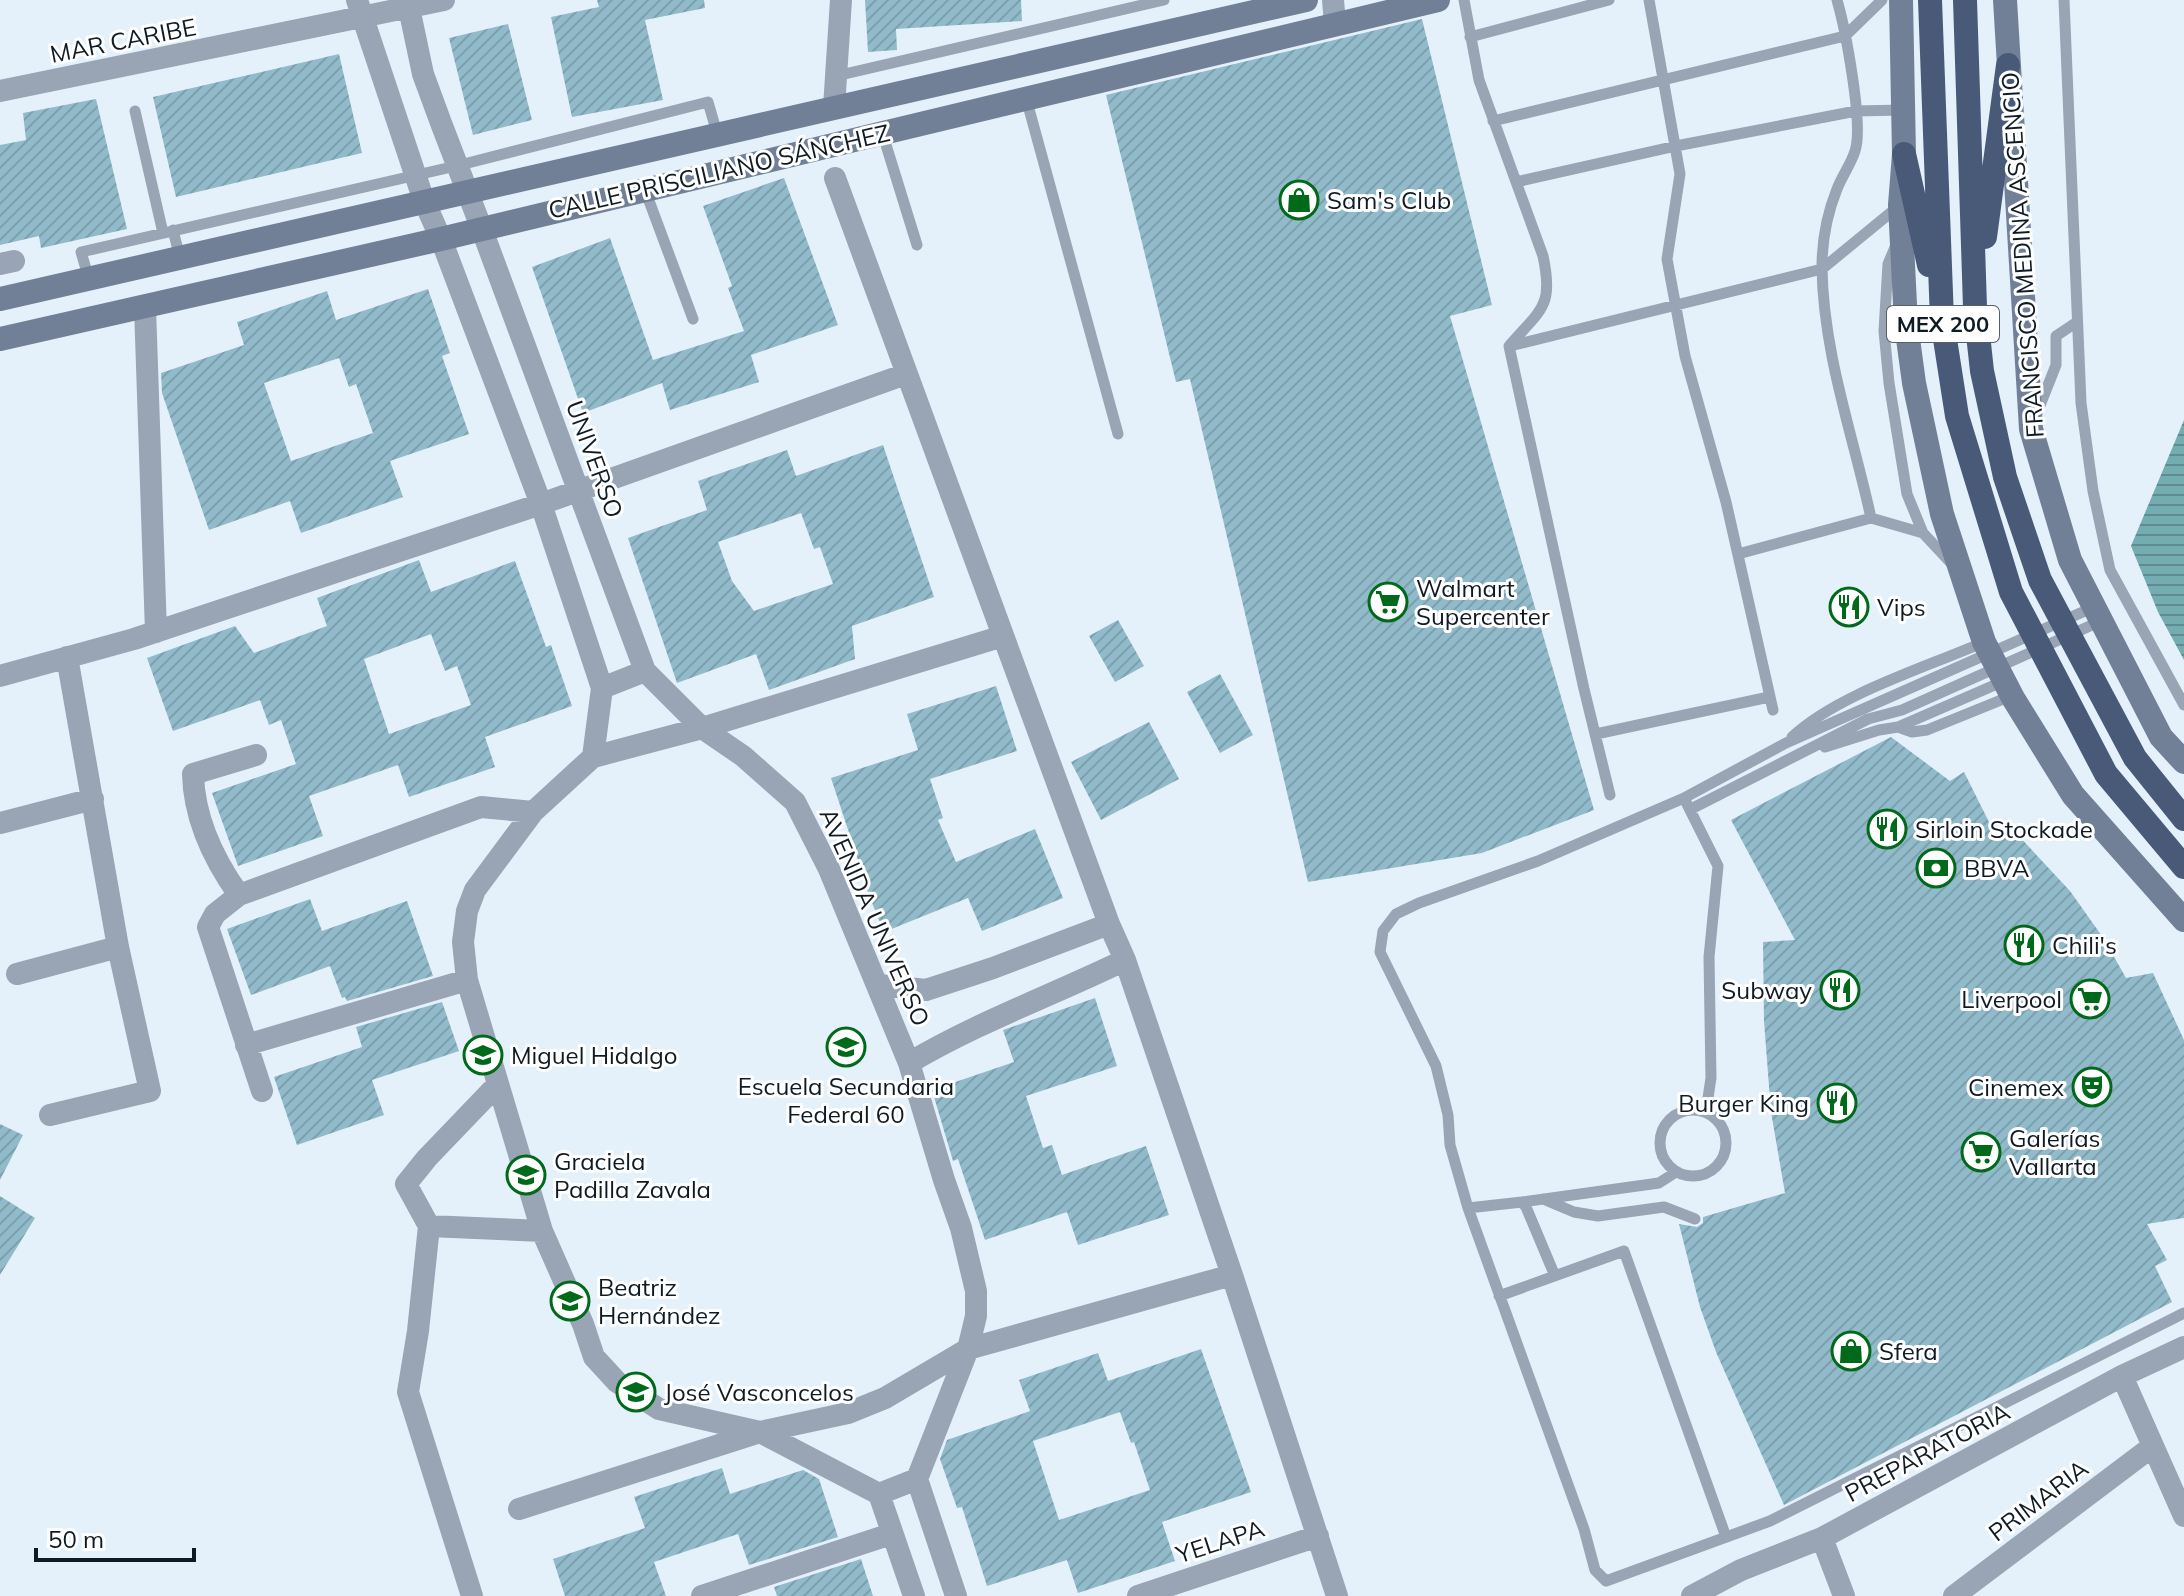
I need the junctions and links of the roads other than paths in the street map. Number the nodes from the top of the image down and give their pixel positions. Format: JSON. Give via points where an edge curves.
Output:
{"nodes":[{"id":1,"x":444,"y":0,"type":"edge"},
{"id":2,"x":841,"y":0,"type":"edge"},
{"id":3,"x":1164,"y":0,"type":"edge"},
{"id":4,"x":1306,"y":0,"type":"edge"},
{"id":5,"x":1438,"y":0,"type":"edge"},
{"id":6,"x":1464,"y":0,"type":"edge"},
{"id":7,"x":1609,"y":0,"type":"edge"},
{"id":8,"x":1649,"y":0,"type":"edge"},
{"id":9,"x":1837,"y":0,"type":"edge"},
{"id":10,"x":1882,"y":0,"type":"edge"},
{"id":11,"x":1901,"y":0,"type":"edge"},
{"id":12,"x":1930,"y":0,"type":"edge"},
{"id":13,"x":1965,"y":0,"type":"edge"},
{"id":14,"x":2005,"y":0,"type":"edge"},
{"id":15,"x":2064,"y":0,"type":"edge"},
{"id":16,"x":409,"y":4,"type":"edge"},
{"id":17,"x":360,"y":9,"type":"edge"},
{"id":18,"x":1334,"y":12,"type":"edge"},
{"id":19,"x":1845,"y":36,"type":"junction"},
{"id":20,"x":1470,"y":37,"type":"junction"},
{"id":21,"x":2008,"y":65,"type":"junction"},
{"id":22,"x":836,"y":76,"type":"junction"},
{"id":23,"x":1664,"y":80,"type":"junction"},
{"id":24,"x":0,"y":91,"type":"edge"},
{"id":25,"x":1026,"y":97,"type":"junction"},
{"id":26,"x":834,"y":107,"type":"junction"},
{"id":27,"x":1903,"y":110,"type":"junction"},
{"id":28,"x":135,"y":111,"type":"dead end"},
{"id":29,"x":1856,"y":111,"type":"junction"},
{"id":30,"x":1493,"y":121,"type":"junction"},
{"id":31,"x":882,"y":132,"type":"junction"},
{"id":32,"x":717,"y":133,"type":"junction"},
{"id":33,"x":1676,"y":146,"type":"junction"},
{"id":34,"x":1904,"y":154,"type":"junction"},
{"id":35,"x":456,"y":166,"type":"junction"},
{"id":36,"x":415,"y":175,"type":"junction"},
{"id":37,"x":835,"y":178,"type":"dead end"},
{"id":38,"x":1516,"y":182,"type":"junction"},
{"id":39,"x":644,"y":190,"type":"junction"},
{"id":40,"x":466,"y":191,"type":"junction"},
{"id":41,"x":424,"y":201,"type":"junction"},
{"id":42,"x":1900,"y":205,"type":"junction"},
{"id":43,"x":481,"y":227,"type":"junction"},
{"id":44,"x":168,"y":232,"type":"junction"},
{"id":45,"x":1901,"y":234,"type":"junction"},
{"id":46,"x":441,"y":239,"type":"junction"},
{"id":47,"x":917,"y":245,"type":"dead end"},
{"id":48,"x":180,"y":258,"type":"junction"},
{"id":49,"x":1822,"y":269,"type":"junction"},
{"id":50,"x":89,"y":279,"type":"junction"},
{"id":51,"x":0,"y":299,"type":"edge"},
{"id":52,"x":1676,"y":303,"type":"junction"},
{"id":53,"x":145,"y":307,"type":"junction"},
{"id":54,"x":1975,"y":307,"type":"junction"},
{"id":55,"x":693,"y":319,"type":"dead end"},
{"id":56,"x":1942,"y":320,"type":"junction"},
{"id":57,"x":2077,"y":322,"type":"junction"},
{"id":58,"x":0,"y":339,"type":"edge"},
{"id":59,"x":1509,"y":346,"type":"junction"},
{"id":60,"x":906,"y":374,"type":"junction"},
{"id":61,"x":2031,"y":429,"type":"junction"},
{"id":62,"x":1118,"y":434,"type":"dead end"},
{"id":63,"x":579,"y":490,"type":"junction"},
{"id":64,"x":541,"y":504,"type":"junction"},
{"id":65,"x":1871,"y":518,"type":"junction"},
{"id":66,"x":1923,"y":533,"type":"junction"},
{"id":67,"x":1738,"y":554,"type":"junction"},
{"id":68,"x":1961,"y":574,"type":"junction"},
{"id":69,"x":2098,"y":614,"type":"junction"},
{"id":70,"x":2066,"y":629,"type":"junction"},
{"id":71,"x":156,"y":632,"type":"junction"},
{"id":72,"x":1003,"y":636,"type":"junction"},
{"id":73,"x":2037,"y":641,"type":"junction"},
{"id":74,"x":67,"y":657,"type":"junction"},
{"id":75,"x":1997,"y":668,"type":"junction"},
{"id":76,"x":645,"y":671,"type":"junction"},
{"id":77,"x":0,"y":676,"type":"edge"},
{"id":78,"x":602,"y":688,"type":"junction"},
{"id":79,"x":1769,"y":697,"type":"junction"},
{"id":80,"x":2184,"y":705,"type":"edge"},
{"id":81,"x":1773,"y":710,"type":"dead end"},
{"id":82,"x":702,"y":728,"type":"junction"},
{"id":83,"x":1596,"y":734,"type":"junction"},
{"id":84,"x":256,"y":755,"type":"dead end"},
{"id":85,"x":1795,"y":755,"type":"junction"},
{"id":86,"x":593,"y":757,"type":"junction"},
{"id":87,"x":2184,"y":762,"type":"edge"},
{"id":88,"x":1610,"y":795,"type":"dead end"},
{"id":89,"x":1684,"y":798,"type":"junction"},
{"id":90,"x":93,"y":799,"type":"junction"},
{"id":91,"x":1691,"y":809,"type":"junction"},
{"id":92,"x":533,"y":812,"type":"junction"},
{"id":93,"x":2184,"y":819,"type":"edge"},
{"id":94,"x":0,"y":823,"type":"edge"},
{"id":95,"x":2184,"y":867,"type":"edge"},
{"id":96,"x":239,"y":895,"type":"junction"},
{"id":97,"x":2184,"y":920,"type":"edge"},
{"id":98,"x":1109,"y":924,"type":"junction"},
{"id":99,"x":118,"y":947,"type":"junction"},
{"id":100,"x":1125,"y":960,"type":"junction"},
{"id":101,"x":17,"y":974,"type":"dead end"},
{"id":102,"x":467,"y":980,"type":"junction"},
{"id":103,"x":879,"y":985,"type":"junction"},
{"id":104,"x":246,"y":1045,"type":"junction"},
{"id":105,"x":909,"y":1063,"type":"junction"},
{"id":106,"x":498,"y":1084,"type":"junction"},
{"id":107,"x":262,"y":1091,"type":"dead end"},
{"id":108,"x":1706,"y":1111,"type":"junction"},
{"id":109,"x":50,"y":1115,"type":"dead end"},
{"id":110,"x":1676,"y":1172,"type":"junction"},
{"id":111,"x":1542,"y":1199,"type":"junction"},
{"id":112,"x":1522,"y":1202,"type":"junction"},
{"id":113,"x":1468,"y":1208,"type":"junction"},
{"id":114,"x":1695,"y":1219,"type":"dead end"},
{"id":115,"x":429,"y":1226,"type":"junction"},
{"id":116,"x":542,"y":1231,"type":"junction"},
{"id":117,"x":1232,"y":1275,"type":"junction"},
{"id":118,"x":1555,"y":1276,"type":"junction"},
{"id":119,"x":1499,"y":1296,"type":"junction"},
{"id":120,"x":2181,"y":1313,"type":"edge"},
{"id":121,"x":2184,"y":1347,"type":"edge"},
{"id":122,"x":968,"y":1349,"type":"junction"},
{"id":123,"x":2122,"y":1376,"type":"junction"},
{"id":124,"x":760,"y":1432,"type":"junction"},
{"id":125,"x":2153,"y":1446,"type":"junction"},
{"id":126,"x":917,"y":1479,"type":"junction"},
{"id":127,"x":879,"y":1494,"type":"junction"},
{"id":128,"x":519,"y":1509,"type":"dead end"},
{"id":129,"x":2184,"y":1516,"type":"edge"},
{"id":130,"x":891,"y":1534,"type":"junction"},
{"id":131,"x":1318,"y":1536,"type":"junction"},
{"id":132,"x":1726,"y":1537,"type":"junction"},
{"id":133,"x":1822,"y":1538,"type":"junction"},
{"id":134,"x":472,"y":1596,"type":"edge"},
{"id":135,"x":702,"y":1596,"type":"edge"},
{"id":136,"x":914,"y":1596,"type":"edge"},
{"id":137,"x":956,"y":1596,"type":"edge"},
{"id":138,"x":1138,"y":1596,"type":"edge"},
{"id":139,"x":1337,"y":1596,"type":"edge"},
{"id":140,"x":1692,"y":1596,"type":"edge"},
{"id":141,"x":1844,"y":1596,"type":"edge"},
{"id":142,"x":1954,"y":1596,"type":"edge"}],
"edges":[{"from":1,"to":16,"type":"street","name":"MAR CARIBE"},
{"from":2,"to":22,"type":"street"},
{"from":3,"to":22,"type":"lane"},
{"from":4,"to":26,"type":"main road","name":"CALLE PRISCILIANO SÁNCHEZ"},
{"from":5,"to":18,"type":"main road","name":"CALLE PRISCILIANO SÁNCHEZ"},
{"from":6,"to":20,"type":"lane"},
{"from":7,"to":20,"type":"lane"},
{"from":8,"to":23,"type":"lane"},
{"from":9,"to":19,"type":"lane"},
{"from":10,"to":19,"type":"lane"},
{"from":11,"to":27,"type":"main road"},
{"from":12,"to":56,"type":"highway","number":"MEX 200"},
{"from":13,"to":54,"type":"highway","name":"FRANCISCO MEDINA ASCENCIO","number":"MEX 200"},
{"from":14,"to":21,"type":"main road","name":"FRANCISCO MEDINA ASCENCIO"},
{"from":15,"to":57,"type":"lane"},
{"from":16,"to":17,"type":"street","name":"MAR CARIBE"},
{"from":16,"to":35,"type":"street","name":"UNIVERSO","via":[[423,74]]},
{"from":17,"to":24,"type":"street","name":"MAR CARIBE"},
{"from":17,"to":36,"type":"street"},
{"from":18,"to":25,"type":"main road","name":"CALLE PRISCILIANO SÁNCHEZ"},
{"from":19,"to":23,"type":"lane"},
{"from":19,"to":29,"type":"lane"},
{"from":20,"to":30,"type":"lane"},
{"from":21,"to":54,"type":"highway"},
{"from":21,"to":61,"type":"main road","name":"FRANCISCO MEDINA ASCENCIO"},
{"from":22,"to":26,"type":"street"},
{"from":23,"to":30,"type":"lane"},
{"from":23,"to":33,"type":"lane"},
{"from":25,"to":31,"type":"main road","name":"CALLE PRISCILIANO SÁNCHEZ"},
{"from":25,"to":62,"type":"lane"},
{"from":26,"to":32,"type":"main road","name":"CALLE PRISCILIANO SÁNCHEZ"},
{"from":27,"to":29,"type":"lane"},
{"from":27,"to":34,"type":"main road"},
{"from":28,"to":44,"type":"lane"},
{"from":29,"to":33,"type":"lane"},
{"from":29,"to":49,"type":"lane","via":[[1856,149],[1836,190],[1823,240]]},
{"from":30,"to":38,"type":"lane"},
{"from":31,"to":39,"type":"main road","name":"CALLE PRISCILIANO SÁNCHEZ"},
{"from":31,"to":47,"type":"lane"},
{"from":32,"to":35,"type":"lane","via":[[708,102]]},
{"from":32,"to":40,"type":"main road","name":"CALLE PRISCILIANO SÁNCHEZ"},
{"from":33,"to":38,"type":"lane"},
{"from":33,"to":52,"type":"lane","via":[[1680,174],[1667,259]]},
{"from":34,"to":42,"type":"main road"},
{"from":34,"to":56,"type":"highway"},
{"from":35,"to":36,"type":"lane"},
{"from":35,"to":40,"type":"street","name":"UNIVERSO"},
{"from":36,"to":41,"type":"street"},
{"from":36,"to":44,"type":"lane"},
{"from":37,"to":60,"type":"street"},
{"from":38,"to":59,"type":"lane","via":[[1549,285],[1544,305]]},
{"from":39,"to":43,"type":"main road","name":"CALLE PRISCILIANO SÁNCHEZ"},
{"from":39,"to":55,"type":"lane"},
{"from":40,"to":41,"type":"main road","name":"CALLE PRISCILIANO SÁNCHEZ"},
{"from":40,"to":43,"type":"street","name":"UNIVERSO"},
{"from":41,"to":46,"type":"street"},
{"from":41,"to":48,"type":"main road","name":"CALLE PRISCILIANO SÁNCHEZ"},
{"from":42,"to":45,"type":"main road"},
{"from":42,"to":49,"type":"lane"},
{"from":43,"to":46,"type":"main road","name":"CALLE PRISCILIANO SÁNCHEZ"},
{"from":43,"to":63,"type":"street","name":"UNIVERSO"},
{"from":44,"to":48,"type":"lane"},
{"from":44,"to":50,"type":"lane","via":[[81,252]]},
{"from":45,"to":66,"type":"lane","via":[[1888,264],[1884,331],[1907,494]]},
{"from":45,"to":68,"type":"main road","via":[[1914,383],[1942,514]]},
{"from":46,"to":53,"type":"main road","name":"CALLE PRISCILIANO SÁNCHEZ"},
{"from":46,"to":64,"type":"street"},
{"from":48,"to":50,"type":"main road","name":"CALLE PRISCILIANO SÁNCHEZ"},
{"from":49,"to":52,"type":"lane"},
{"from":49,"to":65,"type":"lane","via":[[1832,364]]},
{"from":50,"to":51,"type":"main road","name":"CALLE PRISCILIANO SÁNCHEZ"},
{"from":52,"to":59,"type":"lane"},
{"from":52,"to":67,"type":"lane"},
{"from":53,"to":58,"type":"main road","name":"CALLE PRISCILIANO SÁNCHEZ"},
{"from":53,"to":71,"type":"street"},
{"from":54,"to":70,"type":"highway","name":"FRANCISCO MEDINA ASCENCIO","number":"MEX 200","via":[[1982,371],[2005,477],[2040,580]]},
{"from":56,"to":73,"type":"highway","number":"MEX 200","via":[[1957,416],[2011,592]]},
{"from":57,"to":61,"type":"lane","via":[[2056,336],[2056,365]]},
{"from":57,"to":80,"type":"lane","via":[[2083,418],[2110,570]]},
{"from":59,"to":83,"type":"lane"},
{"from":60,"to":63,"type":"street"},
{"from":60,"to":72,"type":"street"},
{"from":61,"to":69,"type":"main road","name":"FRANCISCO MEDINA ASCENCIO","via":[[2070,560]]},
{"from":63,"to":64,"type":"street"},
{"from":63,"to":76,"type":"street","name":"UNIVERSO"},
{"from":64,"to":71,"type":"street"},
{"from":64,"to":78,"type":"street"},
{"from":65,"to":66,"type":"lane"},
{"from":65,"to":67,"type":"lane"},
{"from":66,"to":68,"type":"lane"},
{"from":67,"to":79,"type":"lane"},
{"from":68,"to":75,"type":"main road"},
{"from":69,"to":70,"type":"lane"},
{"from":69,"to":87,"type":"main road","name":"FRANCISCO MEDINA ASCENCIO","via":[[2161,737]]},
{"from":70,"to":73,"type":"lane"},
{"from":70,"to":93,"type":"highway","name":"FRANCISCO MEDINA ASCENCIO","number":"MEX 200","via":[[2135,758]]},
{"from":71,"to":74,"type":"street"},
{"from":72,"to":82,"type":"street"},
{"from":72,"to":98,"type":"street"},
{"from":73,"to":75,"type":"lane"},
{"from":73,"to":75,"type":"lane"},
{"from":73,"to":95,"type":"highway","number":"MEX 200","via":[[2106,774]]},
{"from":74,"to":77,"type":"street"},
{"from":74,"to":90,"type":"street"},
{"from":75,"to":85,"type":"lane","via":[[1902,710],[1868,719]]},
{"from":75,"to":85,"type":"lane","via":[[1927,730],[1879,730]]},
{"from":75,"to":89,"type":"lane","via":[[1836,705],[1786,743]]},
{"from":75,"to":97,"type":"main road","via":[[2073,795]]},
{"from":76,"to":78,"type":"street"},
{"from":76,"to":82,"type":"street","name":"UNIVERSO"},
{"from":78,"to":86,"type":"street"},
{"from":79,"to":81,"type":"lane"},
{"from":79,"to":83,"type":"lane"},
{"from":82,"to":86,"type":"street"},
{"from":82,"to":103,"type":"street","name":"AVENIDA UNIVERSO","via":[[795,802]]},
{"from":83,"to":88,"type":"lane"},
{"from":84,"to":96,"type":"street","via":[[193,774],[193,798],[218,866]]},
{"from":85,"to":91,"type":"lane"},
{"from":86,"to":92,"type":"street"},
{"from":89,"to":91,"type":"lane"},
{"from":89,"to":113,"type":"lane","via":[[1538,861],[1419,903],[1396,914],[1383,931],[1380,952],[1436,1066]]},
{"from":90,"to":94,"type":"street"},
{"from":90,"to":99,"type":"street"},
{"from":91,"to":108,"type":"lane","via":[[1718,866],[1709,957],[1711,1078]]},
{"from":92,"to":96,"type":"street","via":[[481,807]]},
{"from":92,"to":102,"type":"street","via":[[486,873],[467,911]]},
{"from":96,"to":104,"type":"street","via":[[215,914],[208,927]]},
{"from":98,"to":100,"type":"street"},
{"from":98,"to":103,"type":"street","via":[[926,990]]},
{"from":99,"to":101,"type":"street"},
{"from":99,"to":109,"type":"street","via":[[150,1091]]},
{"from":100,"to":105,"type":"street","via":[[987,1021]]},
{"from":100,"to":117,"type":"street"},
{"from":102,"to":104,"type":"street"},
{"from":102,"to":106,"type":"street"},
{"from":103,"to":105,"type":"street","name":"AVENIDA UNIVERSO"},
{"from":104,"to":107,"type":"street"},
{"from":105,"to":122,"type":"street","name":"AVENIDA UNIVERSO","via":[[976,1291]]},
{"from":106,"to":115,"type":"street","via":[[406,1184]]},
{"from":106,"to":116,"type":"street"},
{"from":108,"to":110,"type":"lane","via":[[1687,1110],[1669,1119],[1660,1136],[1662,1156]]},
{"from":108,"to":110,"type":"lane","via":[[1723,1126],[1727,1147],[1717,1167],[1698,1177]]},
{"from":110,"to":111,"type":"lane","via":[[1659,1183]]},
{"from":111,"to":112,"type":"lane"},
{"from":111,"to":114,"type":"lane","via":[[1598,1216],[1664,1207]]},
{"from":112,"to":113,"type":"lane"},
{"from":112,"to":118,"type":"lane"},
{"from":113,"to":119,"type":"lane"},
{"from":115,"to":116,"type":"street"},
{"from":115,"to":134,"type":"street","via":[[408,1392]]},
{"from":116,"to":124,"type":"street","via":[[594,1357],[617,1382],[659,1409]]},
{"from":117,"to":122,"type":"street"},
{"from":117,"to":131,"type":"street"},
{"from":118,"to":119,"type":"lane"},
{"from":118,"to":132,"type":"lane","via":[[1624,1251]]},
{"from":119,"to":132,"type":"lane","via":[[1600,1576],[1611,1580]]},
{"from":120,"to":132,"type":"lane","via":[[1770,1521]]},
{"from":121,"to":123,"type":"street","name":"PREPARATORIA"},
{"from":122,"to":124,"type":"street","via":[[885,1398],[848,1413]]},
{"from":122,"to":126,"type":"street"},
{"from":123,"to":125,"type":"street"},
{"from":123,"to":133,"type":"street","name":"PREPARATORIA"},
{"from":124,"to":127,"type":"street"},
{"from":124,"to":128,"type":"street"},
{"from":125,"to":129,"type":"street"},
{"from":125,"to":142,"type":"street","name":"PRIMARIA"},
{"from":126,"to":127,"type":"street"},
{"from":126,"to":137,"type":"street"},
{"from":127,"to":130,"type":"street"},
{"from":130,"to":135,"type":"street"},
{"from":130,"to":136,"type":"street"},
{"from":131,"to":138,"type":"street","name":"YELAPA"},
{"from":131,"to":139,"type":"street"},
{"from":133,"to":140,"type":"street","name":"PREPARATORIA"},
{"from":133,"to":141,"type":"street"}]}
